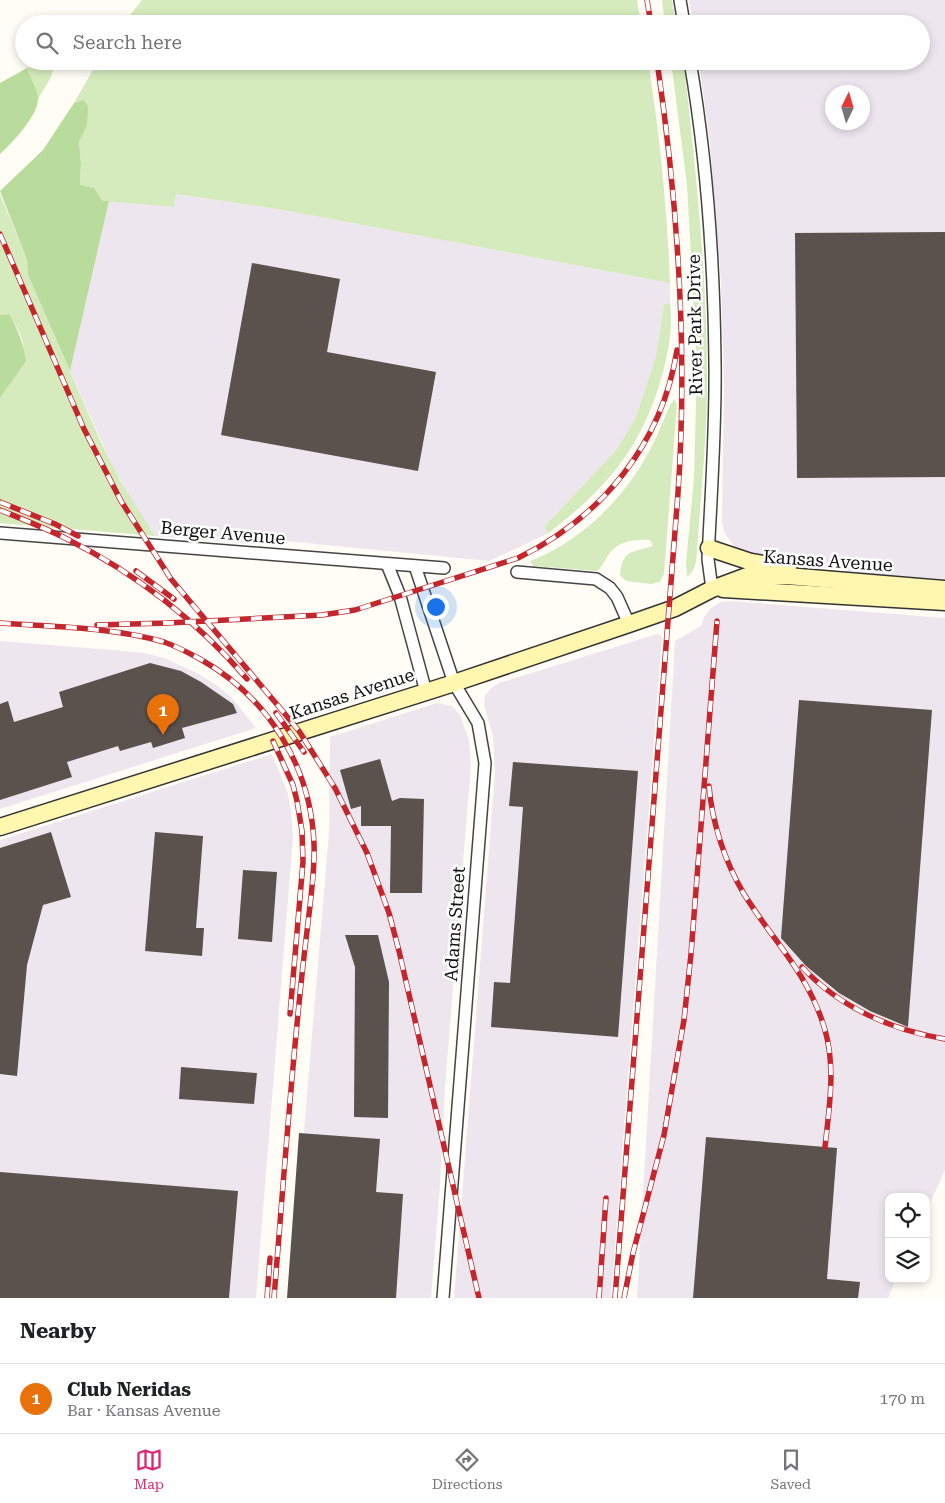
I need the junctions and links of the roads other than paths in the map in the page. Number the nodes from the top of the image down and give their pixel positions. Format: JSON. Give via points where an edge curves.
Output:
{"nodes":[{"id":1,"x":680,"y":0,"type":"edge"},
{"id":2,"x":682,"y":15,"type":"edge"},
{"id":3,"x":691,"y":70,"type":"edge"},
{"id":4,"x":0,"y":533,"type":"edge"},
{"id":5,"x":709,"y":548,"type":"junction"},
{"id":6,"x":387,"y":564,"type":"junction"},
{"id":7,"x":415,"y":566,"type":"junction"},
{"id":8,"x":444,"y":568,"type":"dead end"},
{"id":9,"x":517,"y":572,"type":"dead end"},
{"id":10,"x":861,"y":583,"type":"junction"},
{"id":11,"x":945,"y":588,"type":"edge"},
{"id":12,"x":712,"y":589,"type":"junction"},
{"id":13,"x":894,"y":592,"type":"junction"},
{"id":14,"x":945,"y":602,"type":"edge"},
{"id":15,"x":629,"y":624,"type":"junction"},
{"id":16,"x":454,"y":683,"type":"junction"},
{"id":17,"x":426,"y":692,"type":"junction"},
{"id":18,"x":0,"y":827,"type":"edge"},
{"id":19,"x":443,"y":1298,"type":"edge"}],
"edges":[{"from":1,"to":2,"type":"street"},
{"from":3,"to":5,"type":"street","name":"River Park Drive","via":[[712,256],[714,419]]},
{"from":4,"to":6,"type":"street","name":"Berger Avenue"},
{"from":5,"to":10,"type":"main road","via":[[751,562]]},
{"from":5,"to":12,"type":"street","name":"River Park Drive"},
{"from":6,"to":7,"type":"street","name":"Berger Avenue"},
{"from":6,"to":17,"type":"street","via":[[400,596]]},
{"from":7,"to":8,"type":"street","name":"Berger Avenue"},
{"from":7,"to":16,"type":"street","name":"Adams Street"},
{"from":9,"to":15,"type":"street","via":[[596,579],[617,597]]},
{"from":10,"to":12,"type":"main road","name":"Kansas Avenue","via":[[747,576]]},
{"from":10,"to":13,"type":"main road","name":"Kansas Avenue"},
{"from":11,"to":13,"type":"main road","name":"Kansas Avenue"},
{"from":12,"to":13,"type":"main road","name":"Kansas Avenue"},
{"from":12,"to":15,"type":"main road","name":"Kansas Avenue","via":[[675,608]]},
{"from":13,"to":14,"type":"main road","name":"Kansas Avenue"},
{"from":15,"to":16,"type":"main road","name":"Kansas Avenue"},
{"from":16,"to":17,"type":"main road","name":"Kansas Avenue"},
{"from":16,"to":19,"type":"street","name":"Adams Street","via":[[478,723],[485,763]]},
{"from":17,"to":18,"type":"main road","name":"Kansas Avenue"}]}
